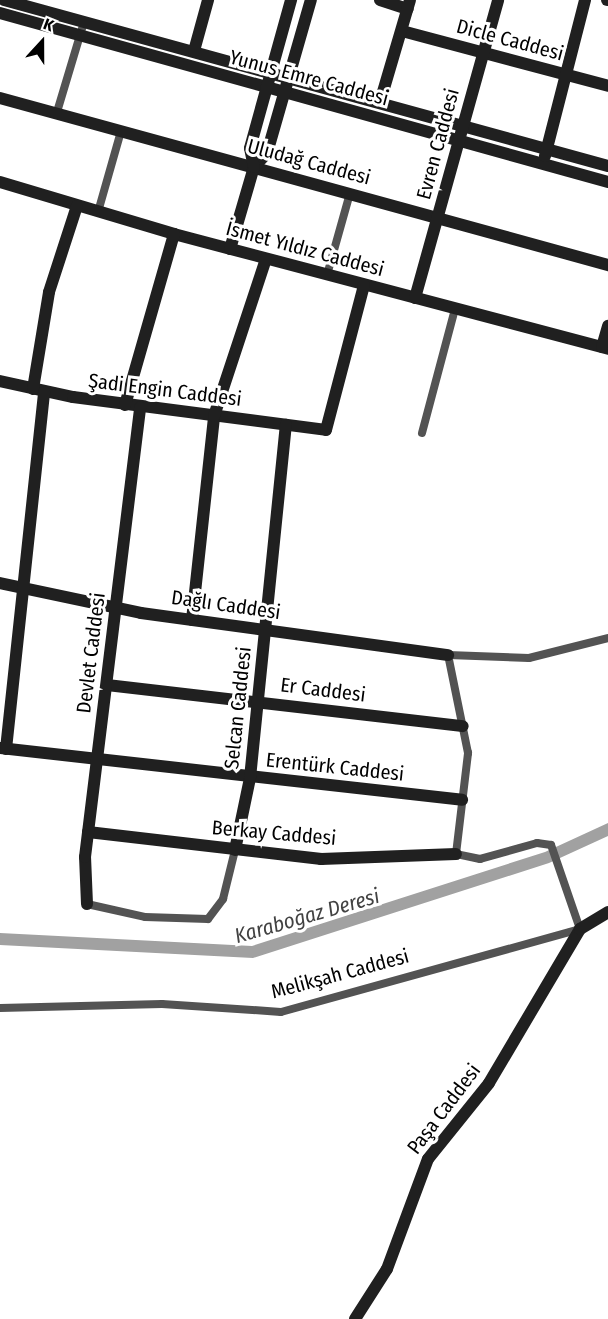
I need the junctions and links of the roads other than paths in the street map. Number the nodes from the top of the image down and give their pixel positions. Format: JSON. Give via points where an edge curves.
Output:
{"nodes":[{"id":1,"x":4,"y":0,"type":"edge"},
{"id":2,"x":208,"y":0,"type":"edge"},
{"id":3,"x":291,"y":0,"type":"edge"},
{"id":4,"x":311,"y":0,"type":"edge"},
{"id":5,"x":380,"y":0,"type":"edge"},
{"id":6,"x":498,"y":0,"type":"edge"},
{"id":7,"x":585,"y":0,"type":"edge"},
{"id":8,"x":409,"y":4,"type":"edge"},
{"id":9,"x":0,"y":13,"type":"edge"},
{"id":10,"x":84,"y":22,"type":"junction"},
{"id":11,"x":402,"y":31,"type":"junction"},
{"id":12,"x":80,"y":35,"type":"junction"},
{"id":13,"x":194,"y":51,"type":"junction"},
{"id":14,"x":483,"y":53,"type":"junction"},
{"id":15,"x":271,"y":72,"type":"junction"},
{"id":16,"x":566,"y":75,"type":"junction"},
{"id":17,"x":289,"y":77,"type":"junction"},
{"id":18,"x":608,"y":86,"type":"edge"},
{"id":19,"x":267,"y":87,"type":"junction"},
{"id":20,"x":285,"y":92,"type":"junction"},
{"id":21,"x":0,"y":98,"type":"edge"},
{"id":22,"x":381,"y":102,"type":"junction"},
{"id":23,"x":57,"y":112,"type":"junction"},
{"id":24,"x":463,"y":126,"type":"junction"},
{"id":25,"x":121,"y":131,"type":"junction"},
{"id":26,"x":459,"y":140,"type":"junction"},
{"id":27,"x":547,"y":149,"type":"junction"},
{"id":28,"x":543,"y":163,"type":"junction"},
{"id":29,"x":254,"y":166,"type":"junction"},
{"id":30,"x":608,"y":166,"type":"edge"},
{"id":31,"x":0,"y":182,"type":"edge"},
{"id":32,"x":608,"y":182,"type":"edge"},
{"id":33,"x":350,"y":193,"type":"junction"},
{"id":34,"x":77,"y":206,"type":"junction"},
{"id":35,"x":98,"y":212,"type":"junction"},
{"id":36,"x":438,"y":217,"type":"junction"},
{"id":37,"x":174,"y":234,"type":"junction"},
{"id":38,"x":230,"y":249,"type":"junction"},
{"id":39,"x":266,"y":259,"type":"junction"},
{"id":40,"x":608,"y":265,"type":"edge"},
{"id":41,"x":327,"y":275,"type":"junction"},
{"id":42,"x":364,"y":285,"type":"junction"},
{"id":43,"x":415,"y":298,"type":"junction"},
{"id":44,"x":455,"y":309,"type":"junction"},
{"id":45,"x":608,"y":326,"type":"edge"},
{"id":46,"x":605,"y":348,"type":"edge"},
{"id":47,"x":0,"y":381,"type":"edge"},
{"id":48,"x":39,"y":390,"type":"junction"},
{"id":49,"x":125,"y":405,"type":"junction"},
{"id":50,"x":140,"y":406,"type":"junction"},
{"id":51,"x":214,"y":416,"type":"junction"},
{"id":52,"x":286,"y":425,"type":"junction"},
{"id":53,"x":422,"y":433,"type":"dead end"},
{"id":54,"x":0,"y":584,"type":"edge"},
{"id":55,"x":23,"y":588,"type":"junction"},
{"id":56,"x":117,"y":609,"type":"junction"},
{"id":57,"x":192,"y":620,"type":"junction"},
{"id":58,"x":265,"y":630,"type":"junction"},
{"id":59,"x":608,"y":638,"type":"edge"},
{"id":60,"x":448,"y":654,"type":"junction"},
{"id":61,"x":107,"y":685,"type":"junction"},
{"id":62,"x":257,"y":702,"type":"junction"},
{"id":63,"x":463,"y":726,"type":"junction"},
{"id":64,"x":3,"y":749,"type":"edge"},
{"id":65,"x":97,"y":763,"type":"junction"},
{"id":66,"x":250,"y":778,"type":"junction"},
{"id":67,"x":462,"y":800,"type":"junction"},
{"id":68,"x":88,"y":832,"type":"junction"},
{"id":69,"x":235,"y":850,"type":"junction"},
{"id":70,"x":456,"y":854,"type":"junction"},
{"id":71,"x":87,"y":904,"type":"joint"},
{"id":72,"x":608,"y":912,"type":"edge"},
{"id":73,"x":580,"y":929,"type":"junction"},
{"id":74,"x":0,"y":1008,"type":"edge"},
{"id":75,"x":355,"y":1319,"type":"edge"}],
"edges":[{"from":1,"to":10,"type":"street","name":"Yunus Emre Caddesi"},
{"from":2,"to":13,"type":"street"},
{"from":3,"to":15,"type":"street"},
{"from":4,"to":17,"type":"street"},
{"from":5,"to":8,"type":"street"},
{"from":6,"to":14,"type":"street","name":"Evren Caddesi"},
{"from":7,"to":16,"type":"street"},
{"from":8,"to":11,"type":"street"},
{"from":9,"to":12,"type":"street","name":"Yunus Emre Caddesi"},
{"from":10,"to":12,"type":"street"},
{"from":10,"to":13,"type":"street","name":"Yunus Emre Caddesi"},
{"from":11,"to":14,"type":"street","name":"Dicle Caddesi"},
{"from":11,"to":22,"type":"street"},
{"from":12,"to":19,"type":"street","name":"Yunus Emre Caddesi"},
{"from":12,"to":23,"type":"street"},
{"from":13,"to":15,"type":"street","name":"Yunus Emre Caddesi"},
{"from":14,"to":16,"type":"street","name":"Dicle Caddesi"},
{"from":14,"to":24,"type":"street","name":"Evren Caddesi"},
{"from":15,"to":17,"type":"street","name":"Yunus Emre Caddesi"},
{"from":15,"to":19,"type":"street"},
{"from":16,"to":18,"type":"street","name":"Dicle Caddesi"},
{"from":16,"to":27,"type":"street"},
{"from":17,"to":20,"type":"street"},
{"from":17,"to":22,"type":"street","name":"Yunus Emre Caddesi"},
{"from":19,"to":20,"type":"street","name":"Yunus Emre Caddesi"},
{"from":19,"to":29,"type":"street","via":[[250,148]]},
{"from":20,"to":26,"type":"street","name":"Yunus Emre Caddesi"},
{"from":20,"to":29,"type":"street","via":[[267,153]]},
{"from":21,"to":23,"type":"street","name":"Uludağ Caddesi"},
{"from":22,"to":24,"type":"street","name":"Yunus Emre Caddesi"},
{"from":23,"to":25,"type":"street","name":"Uludağ Caddesi"},
{"from":24,"to":26,"type":"street","name":"Evren Caddesi"},
{"from":24,"to":27,"type":"street","name":"Yunus Emre Caddesi"},
{"from":25,"to":29,"type":"street","name":"Uludağ Caddesi"},
{"from":25,"to":35,"type":"street"},
{"from":26,"to":28,"type":"street","name":"Yunus Emre Caddesi"},
{"from":26,"to":36,"type":"street","name":"Evren Caddesi"},
{"from":27,"to":28,"type":"street"},
{"from":27,"to":30,"type":"street","name":"Yunus Emre Caddesi"},
{"from":28,"to":32,"type":"street","name":"Yunus Emre Caddesi"},
{"from":29,"to":33,"type":"street","name":"Uludağ Caddesi"},
{"from":29,"to":38,"type":"street"},
{"from":31,"to":34,"type":"street","name":"İsmet Yıldız Caddesi"},
{"from":33,"to":36,"type":"street","name":"Uludağ Caddesi"},
{"from":33,"to":41,"type":"street"},
{"from":34,"to":35,"type":"street","name":"İsmet Yıldız Caddesi"},
{"from":34,"to":48,"type":"street","via":[[49,292]]},
{"from":35,"to":37,"type":"street","name":"İsmet Yıldız Caddesi"},
{"from":36,"to":40,"type":"street","name":"Uludağ Caddesi"},
{"from":36,"to":43,"type":"street","name":"Evren Caddesi"},
{"from":37,"to":38,"type":"street","name":"İsmet Yıldız Caddesi"},
{"from":37,"to":49,"type":"street"},
{"from":38,"to":39,"type":"street","name":"İsmet Yıldız Caddesi"},
{"from":39,"to":41,"type":"street","name":"İsmet Yıldız Caddesi"},
{"from":39,"to":51,"type":"street"},
{"from":41,"to":42,"type":"street","name":"İsmet Yıldız Caddesi"},
{"from":42,"to":43,"type":"street","name":"İsmet Yıldız Caddesi"},
{"from":42,"to":52,"type":"street","name":"Şadi Engin Caddesi","via":[[326,430]]},
{"from":43,"to":44,"type":"street","name":"İsmet Yıldız Caddesi"},
{"from":44,"to":46,"type":"street","name":"İsmet Yıldız Caddesi"},
{"from":44,"to":53,"type":"street"},
{"from":45,"to":46,"type":"street"},
{"from":47,"to":48,"type":"street","name":"Şadi Engin Caddesi"},
{"from":48,"to":49,"type":"street","name":"Şadi Engin Caddesi"},
{"from":48,"to":55,"type":"street"},
{"from":49,"to":50,"type":"street","name":"Şadi Engin Caddesi"},
{"from":50,"to":51,"type":"street","name":"Şadi Engin Caddesi"},
{"from":50,"to":56,"type":"street","name":"Devlet Caddesi"},
{"from":51,"to":52,"type":"street","name":"Şadi Engin Caddesi"},
{"from":51,"to":57,"type":"street"},
{"from":52,"to":58,"type":"street","name":"Selcan Caddesi"},
{"from":54,"to":55,"type":"street","name":"Dağlı Caddesi"},
{"from":55,"to":56,"type":"street","name":"Dağlı Caddesi"},
{"from":55,"to":64,"type":"street"},
{"from":56,"to":57,"type":"street","name":"Dağlı Caddesi"},
{"from":56,"to":61,"type":"street","name":"Devlet Caddesi"},
{"from":57,"to":58,"type":"street","name":"Dağlı Caddesi"},
{"from":58,"to":60,"type":"street","name":"Dağlı Caddesi"},
{"from":58,"to":62,"type":"street","name":"Selcan Caddesi"},
{"from":59,"to":60,"type":"street","via":[[528,658]]},
{"from":60,"to":63,"type":"street"},
{"from":61,"to":62,"type":"street","name":"Er Caddesi"},
{"from":61,"to":65,"type":"street","name":"Devlet Caddesi"},
{"from":62,"to":63,"type":"street","name":"Er Caddesi"},
{"from":62,"to":66,"type":"street","name":"Selcan Caddesi"},
{"from":63,"to":67,"type":"street","via":[[468,753]]},
{"from":64,"to":65,"type":"street","name":"Erentürk Caddesi"},
{"from":65,"to":66,"type":"street","name":"Erentürk Caddesi"},
{"from":65,"to":68,"type":"street","name":"Devlet Caddesi"},
{"from":66,"to":67,"type":"street","name":"Erentürk Caddesi"},
{"from":66,"to":69,"type":"street","name":"Selcan Caddesi"},
{"from":67,"to":70,"type":"street"},
{"from":68,"to":69,"type":"street","name":"Berkay Caddesi"},
{"from":68,"to":71,"type":"street","name":"Devlet Caddesi"},
{"from":69,"to":70,"type":"street","name":"Berkay Caddesi","via":[[335,860]]},
{"from":69,"to":71,"type":"street","via":[[223,899],[208,919],[145,917]]},
{"from":70,"to":73,"type":"street","via":[[480,859],[537,843],[551,845]]},
{"from":72,"to":73,"type":"street","name":"Melikşah Caddesi"},
{"from":73,"to":74,"type":"street","name":"Melikşah Caddesi","via":[[281,1012],[162,1004]]},
{"from":73,"to":75,"type":"street","name":"Paşa Caddesi","via":[[489,1083],[428,1159],[387,1269]]}]}
